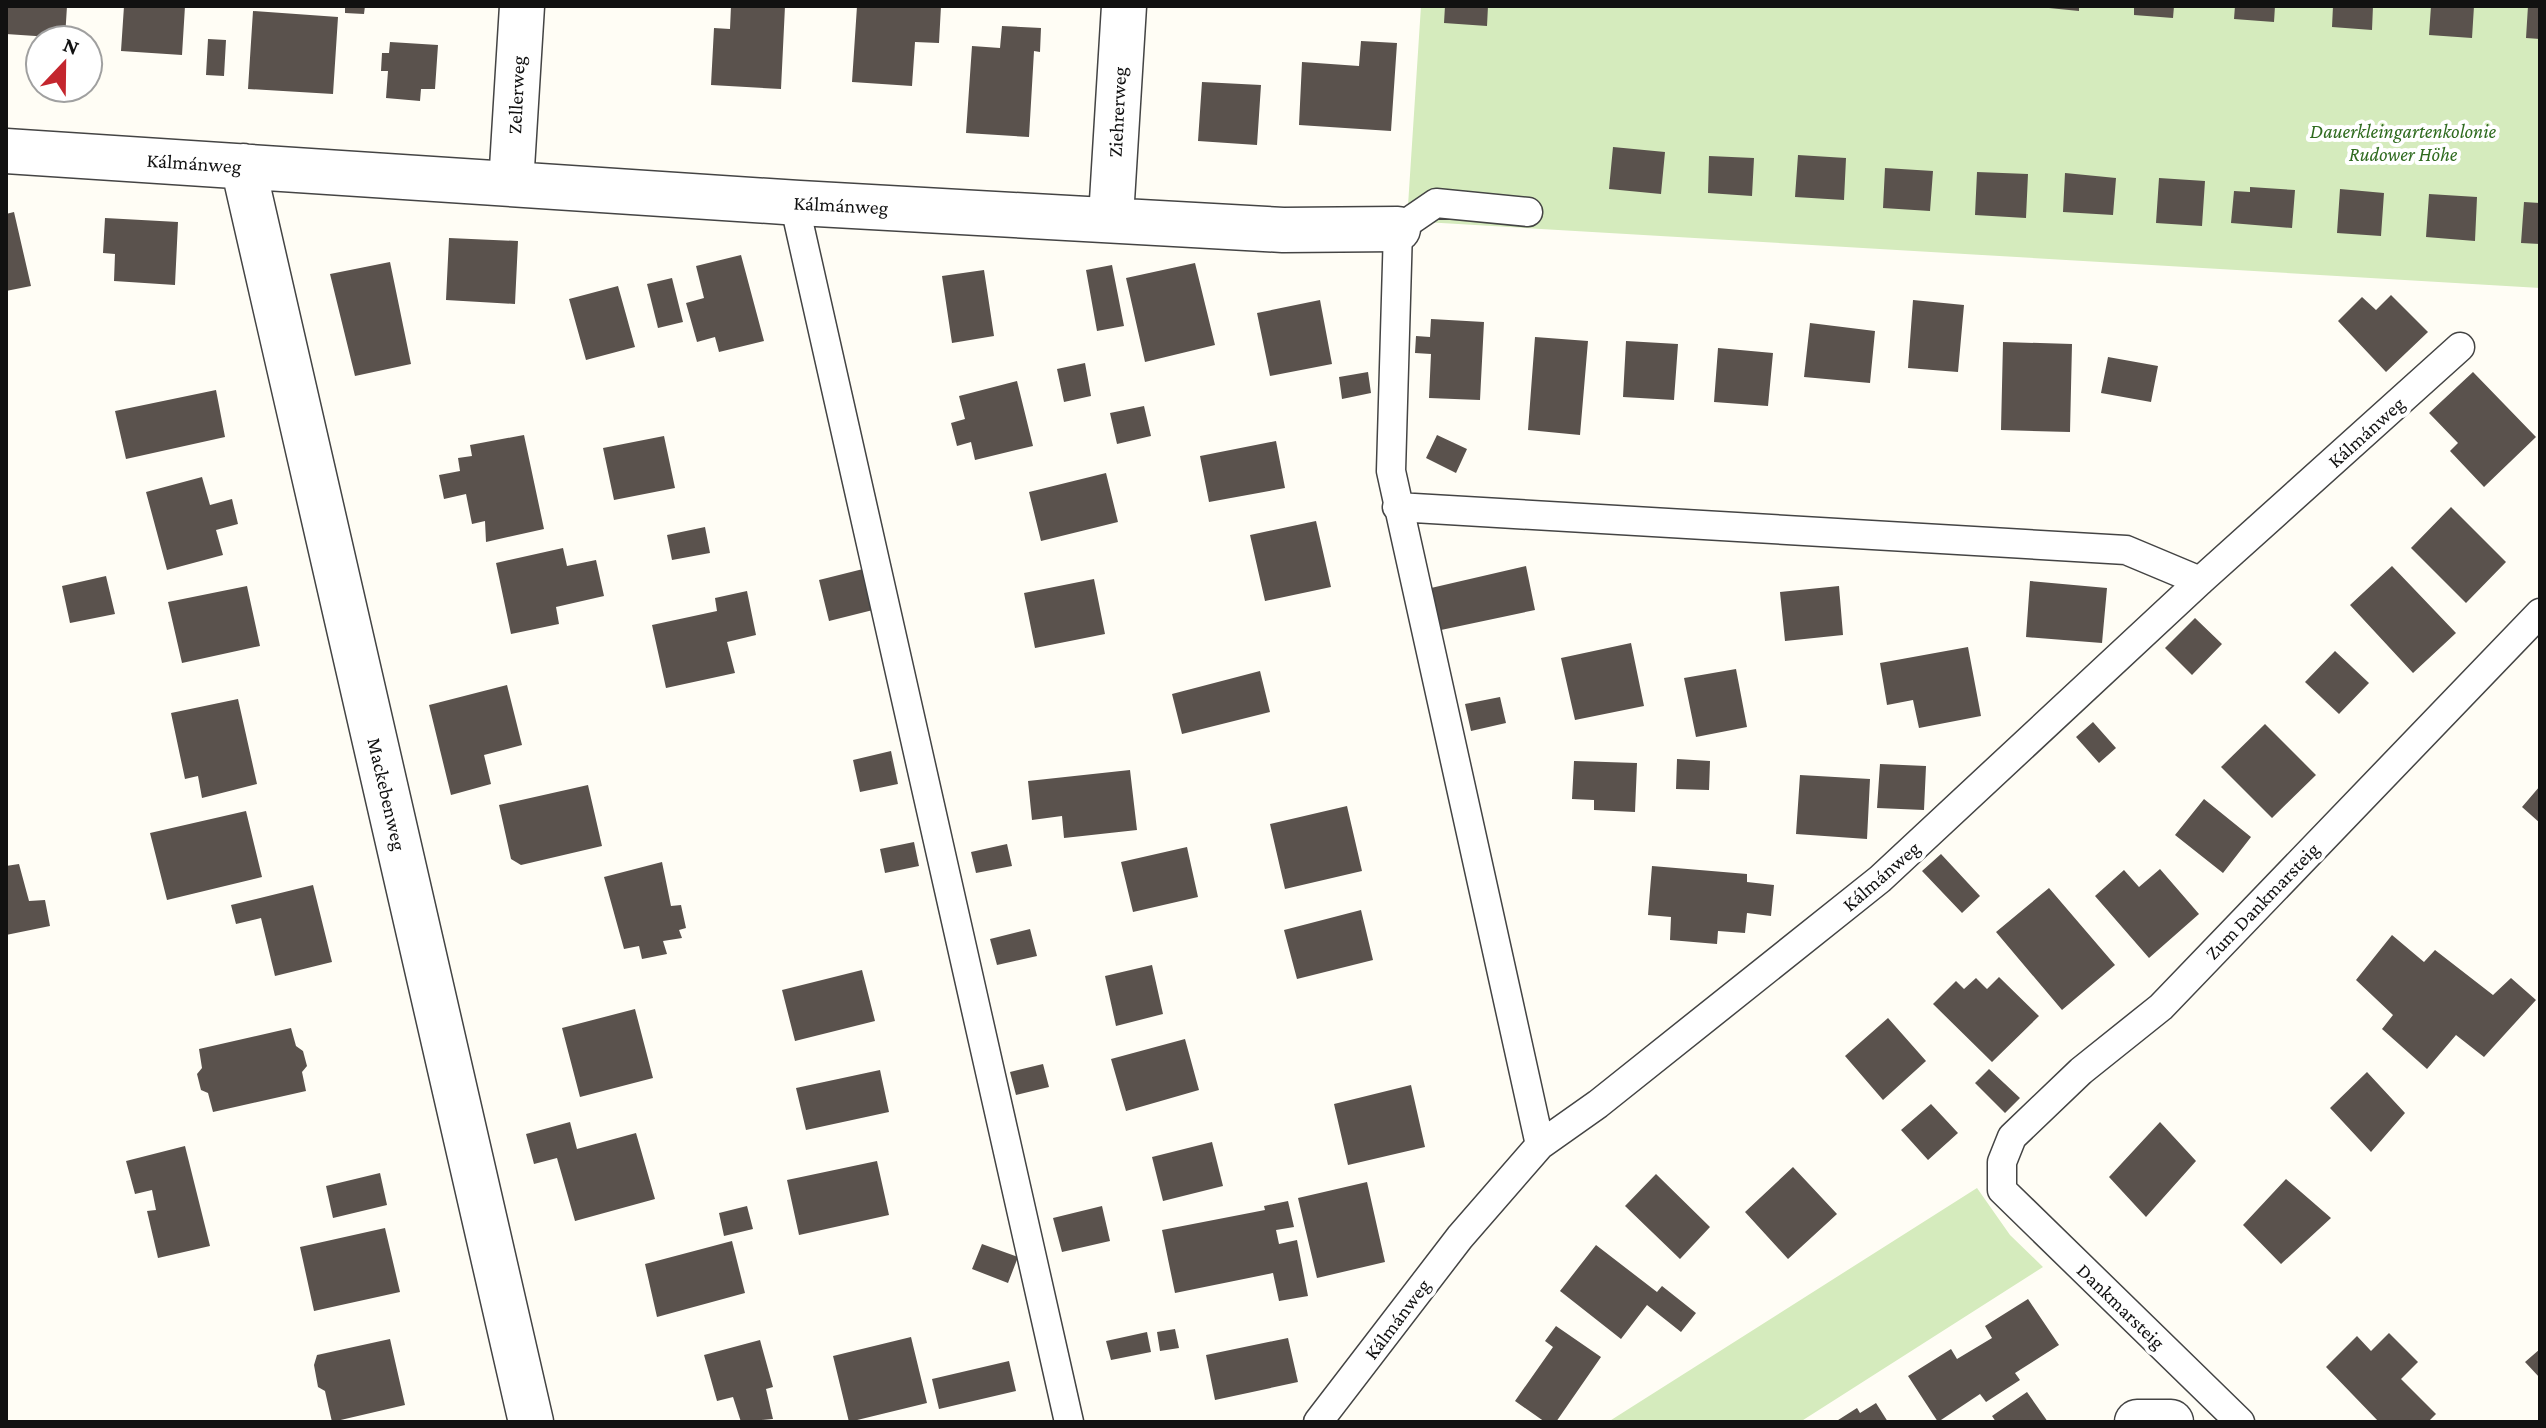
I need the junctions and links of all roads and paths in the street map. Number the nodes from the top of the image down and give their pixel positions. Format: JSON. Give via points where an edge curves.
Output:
{"nodes":[{"id":1,"x":522,"y":6,"type":"edge"},
{"id":2,"x":1124,"y":6,"type":"edge"},
{"id":3,"x":6,"y":151,"type":"edge"},
{"id":4,"x":243,"y":166,"type":"junction"},
{"id":5,"x":511,"y":184,"type":"junction"},
{"id":6,"x":799,"y":203,"type":"junction"},
{"id":7,"x":1528,"y":212,"type":"dead end"},
{"id":8,"x":1111,"y":217,"type":"junction"},
{"id":9,"x":1398,"y":229,"type":"junction"},
{"id":10,"x":2460,"y":347,"type":"dead end"},
{"id":11,"x":1397,"y":507,"type":"junction"},
{"id":12,"x":2200,"y":581,"type":"junction"},
{"id":13,"x":2540,"y":613,"type":"edge"},
{"id":14,"x":1540,"y":1145,"type":"junction"},
{"id":15,"x":2002,"y":1190,"type":"joint"},
{"id":16,"x":531,"y":1422,"type":"edge"},
{"id":17,"x":1069,"y":1422,"type":"edge"},
{"id":18,"x":1318,"y":1422,"type":"edge"},
{"id":19,"x":2137,"y":1422,"type":"edge"},
{"id":20,"x":2171,"y":1422,"type":"edge"},
{"id":21,"x":2240,"y":1422,"type":"edge"}],
"edges":[{"from":1,"to":5,"type":"street","name":"Zellerweg"},
{"from":2,"to":8,"type":"street","name":"Ziehrerweg"},
{"from":3,"to":4,"type":"street","name":"Kálmánweg"},
{"from":4,"to":5,"type":"street","name":"Kálmánweg"},
{"from":4,"to":16,"type":"street","name":"Mackebenweg"},
{"from":5,"to":6,"type":"street","name":"Kálmánweg"},
{"from":6,"to":8,"type":"street","name":"Kálmánweg"},
{"from":6,"to":17,"type":"lane","via":[[798,220]]},
{"from":7,"to":9,"type":"lane","via":[[1436,203]]},
{"from":8,"to":9,"type":"street","name":"Kálmánweg","via":[[1283,230]]},
{"from":9,"to":11,"type":"lane","via":[[1391,471]]},
{"from":10,"to":12,"type":"lane","name":"Kálmánweg"},
{"from":11,"to":12,"type":"lane","via":[[2126,550]]},
{"from":11,"to":14,"type":"lane"},
{"from":12,"to":14,"type":"lane","name":"Kálmánweg","via":[[1880,879]]},
{"from":13,"to":15,"type":"lane","name":"Zum Dankmarsteig","via":[[2161,1007],[2081,1071],[2012,1137],[2002,1162]]},
{"from":14,"to":18,"type":"lane","name":"Kálmánweg","via":[[1460,1237]]},
{"from":15,"to":21,"type":"lane","name":"Dankmarsteig"},
{"from":19,"to":20,"type":"street"}]}
